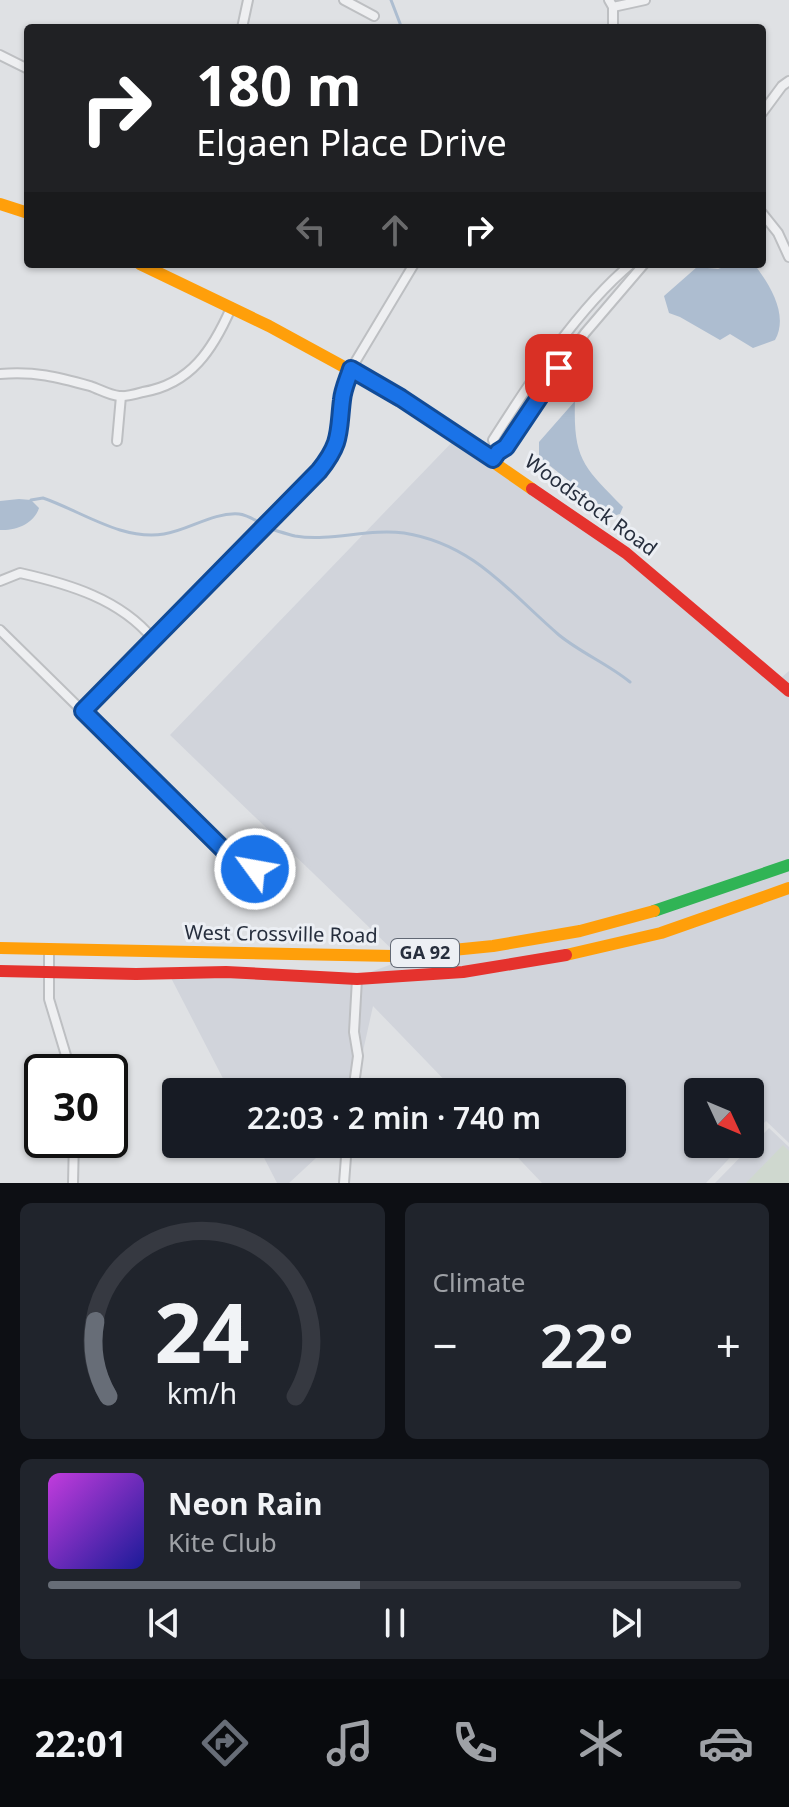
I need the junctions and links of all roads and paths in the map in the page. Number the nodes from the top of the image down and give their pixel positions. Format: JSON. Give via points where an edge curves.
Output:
{"nodes":[{"id":1,"x":248,"y":0,"type":"edge"},
{"id":2,"x":344,"y":0,"type":"edge"},
{"id":3,"x":645,"y":0,"type":"edge"},
{"id":4,"x":611,"y":4,"type":"edge"},
{"id":5,"x":374,"y":16,"type":"dead end"},
{"id":6,"x":243,"y":24,"type":"edge"},
{"id":7,"x":613,"y":24,"type":"edge"},
{"id":8,"x":0,"y":55,"type":"edge"},
{"id":9,"x":24,"y":67,"type":"edge"},
{"id":10,"x":789,"y":81,"type":"edge"},
{"id":11,"x":766,"y":108,"type":"edge"},
{"id":12,"x":0,"y":204,"type":"edge"},
{"id":13,"x":24,"y":212,"type":"edge"},
{"id":14,"x":766,"y":218,"type":"edge"},
{"id":15,"x":789,"y":257,"type":"edge"},
{"id":16,"x":148,"y":268,"type":"edge"},
{"id":17,"x":408,"y":268,"type":"edge"},
{"id":18,"x":627,"y":268,"type":"edge"},
{"id":19,"x":641,"y":268,"type":"edge"},
{"id":20,"x":231,"y":308,"type":"junction"},
{"id":21,"x":351,"y":369,"type":"junction"},
{"id":22,"x":0,"y":374,"type":"edge"},
{"id":23,"x":121,"y":396,"type":"junction"},
{"id":24,"x":117,"y":441,"type":"dead end"},
{"id":25,"x":495,"y":455,"type":"junction"},
{"id":26,"x":0,"y":581,"type":"edge"},
{"id":27,"x":0,"y":630,"type":"edge"},
{"id":28,"x":153,"y":639,"type":"junction"},
{"id":29,"x":789,"y":691,"type":"edge"},
{"id":30,"x":83,"y":711,"type":"junction"},
{"id":31,"x":789,"y":865,"type":"edge"},
{"id":32,"x":255,"y":869,"type":"dead end"},
{"id":33,"x":789,"y":888,"type":"edge"},
{"id":34,"x":0,"y":948,"type":"edge"},
{"id":35,"x":49,"y":949,"type":"junction"},
{"id":36,"x":0,"y":971,"type":"edge"},
{"id":37,"x":48,"y":972,"type":"junction"},
{"id":38,"x":357,"y":979,"type":"junction"},
{"id":39,"x":66,"y":1054,"type":"edge"},
{"id":40,"x":355,"y":1078,"type":"edge"},
{"id":41,"x":74,"y":1158,"type":"edge"},
{"id":42,"x":346,"y":1158,"type":"edge"},
{"id":43,"x":73,"y":1183,"type":"edge"},
{"id":44,"x":344,"y":1183,"type":"edge"}],
"edges":[{"from":1,"to":6,"type":"street"},
{"from":2,"to":5,"type":"street"},
{"from":3,"to":4,"type":"street"},
{"from":4,"to":7,"type":"street"},
{"from":8,"to":9,"type":"street"},
{"from":10,"to":11,"type":"street"},
{"from":12,"to":13,"type":"main road"},
{"from":14,"to":15,"type":"street"},
{"from":16,"to":20,"type":"main road","name":"Woodstock Road"},
{"from":17,"to":21,"type":"street"},
{"from":18,"to":25,"type":"street","via":[[538,374],[493,440]]},
{"from":19,"to":25,"type":"street"},
{"from":20,"to":21,"type":"main road","name":"Woodstock Road"},
{"from":20,"to":23,"type":"street","via":[[200,363],[183,378]]},
{"from":21,"to":25,"type":"main road","name":"Woodstock Road"},
{"from":21,"to":28,"type":"street","via":[[333,454]]},
{"from":22,"to":23,"type":"street","via":[[48,374]]},
{"from":23,"to":24,"type":"street"},
{"from":25,"to":29,"type":"main road","name":"Woodstock Road","via":[[626,553]]},
{"from":26,"to":28,"type":"street","via":[[20,573],[110,602]]},
{"from":27,"to":30,"type":"street"},
{"from":28,"to":30,"type":"street"},
{"from":30,"to":32,"type":"street","via":[[234,860]]},
{"from":31,"to":35,"type":"main road","name":"West Crossville Road","number":"GA 92","via":[[633,918],[493,946],[393,956]]},
{"from":33,"to":38,"type":"main road","name":"West Crossville Road","number":"GA 92","via":[[661,933],[549,959],[463,972]]},
{"from":34,"to":35,"type":"main road","name":"West Crossville Road","number":"GA 92"},
{"from":35,"to":37,"type":"street"},
{"from":36,"to":37,"type":"main road","name":"West Crossville Road","number":"GA 92"},
{"from":37,"to":38,"type":"main road","name":"West Crossville Road","number":"GA 92","via":[[226,972]]},
{"from":37,"to":39,"type":"street","via":[[49,999]]},
{"from":38,"to":40,"type":"street"},
{"from":41,"to":43,"type":"street"},
{"from":42,"to":44,"type":"street"}]}
